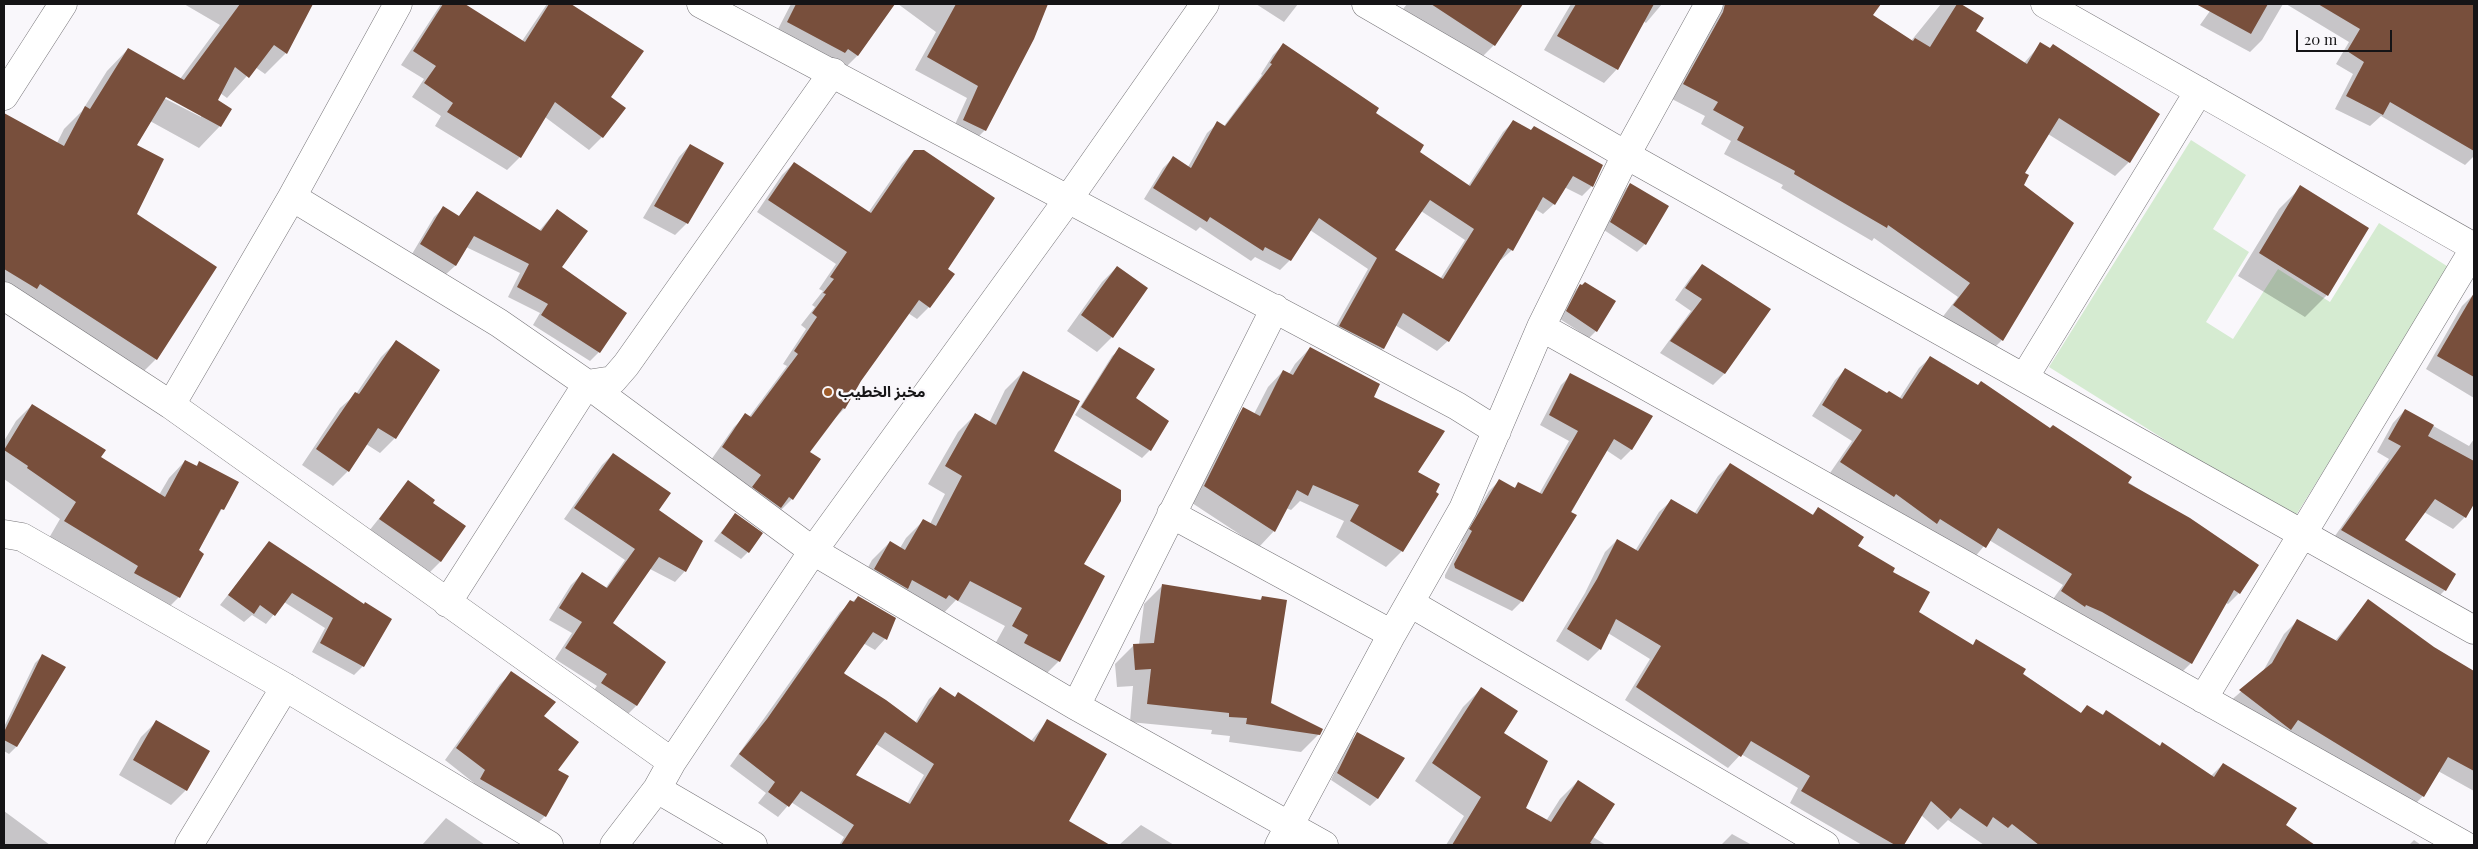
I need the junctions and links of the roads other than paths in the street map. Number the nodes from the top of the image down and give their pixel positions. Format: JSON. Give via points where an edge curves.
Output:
{"nodes":[{"id":1,"x":63,"y":4,"type":"edge"},
{"id":2,"x":398,"y":4,"type":"edge"},
{"id":3,"x":701,"y":4,"type":"edge"},
{"id":4,"x":1205,"y":4,"type":"edge"},
{"id":5,"x":1366,"y":4,"type":"edge"},
{"id":6,"x":1709,"y":4,"type":"edge"},
{"id":7,"x":2045,"y":4,"type":"edge"},
{"id":8,"x":832,"y":72,"type":"junction"},
{"id":9,"x":2200,"y":91,"type":"junction"},
{"id":10,"x":4,"y":96,"type":"edge"},
{"id":11,"x":1626,"y":155,"type":"junction"},
{"id":12,"x":292,"y":197,"type":"junction"},
{"id":13,"x":1069,"y":198,"type":"junction"},
{"id":14,"x":2474,"y":248,"type":"edge"},
{"id":15,"x":4,"y":296,"type":"edge"},
{"id":16,"x":1275,"y":308,"type":"junction"},
{"id":17,"x":1541,"y":328,"type":"junction"},
{"id":18,"x":2024,"y":378,"type":"junction"},
{"id":19,"x":587,"y":384,"type":"junction"},
{"id":20,"x":171,"y":405,"type":"junction"},
{"id":21,"x":1497,"y":431,"type":"junction"},
{"id":22,"x":1172,"y":514,"type":"junction"},
{"id":23,"x":4,"y":534,"type":"edge"},
{"id":24,"x":2303,"y":534,"type":"junction"},
{"id":25,"x":813,"y":551,"type":"junction"},
{"id":26,"x":447,"y":603,"type":"junction"},
{"id":27,"x":1410,"y":603,"type":"junction"},
{"id":28,"x":2474,"y":630,"type":"edge"},
{"id":29,"x":1392,"y":634,"type":"junction"},
{"id":30,"x":285,"y":687,"type":"junction"},
{"id":31,"x":2203,"y":699,"type":"junction"},
{"id":32,"x":1076,"y":706,"type":"junction"},
{"id":33,"x":672,"y":762,"type":"junction"},
{"id":34,"x":657,"y":789,"type":"junction"},
{"id":35,"x":1285,"y":835,"type":"edge"},
{"id":36,"x":189,"y":845,"type":"edge"},
{"id":37,"x":549,"y":845,"type":"edge"},
{"id":38,"x":614,"y":845,"type":"edge"},
{"id":39,"x":753,"y":845,"type":"edge"},
{"id":40,"x":1324,"y":845,"type":"edge"},
{"id":41,"x":1825,"y":845,"type":"edge"},
{"id":42,"x":2464,"y":845,"type":"edge"}],
"edges":[{"from":1,"to":10,"type":"street"},
{"from":2,"to":12,"type":"street"},
{"from":3,"to":8,"type":"street"},
{"from":4,"to":13,"type":"street"},
{"from":5,"to":11,"type":"street"},
{"from":6,"to":11,"type":"street"},
{"from":7,"to":9,"type":"street"},
{"from":8,"to":13,"type":"street"},
{"from":8,"to":19,"type":"street","via":[[626,365],[613,380]]},
{"from":9,"to":14,"type":"street"},
{"from":9,"to":18,"type":"street"},
{"from":11,"to":17,"type":"street"},
{"from":11,"to":18,"type":"street"},
{"from":12,"to":19,"type":"street","via":[[500,323]]},
{"from":12,"to":20,"type":"street"},
{"from":13,"to":16,"type":"street"},
{"from":13,"to":25,"type":"street"},
{"from":14,"to":24,"type":"street"},
{"from":15,"to":20,"type":"street"},
{"from":16,"to":21,"type":"street"},
{"from":16,"to":22,"type":"street"},
{"from":17,"to":21,"type":"street"},
{"from":17,"to":31,"type":"street"},
{"from":18,"to":24,"type":"street"},
{"from":19,"to":25,"type":"street"},
{"from":19,"to":26,"type":"street"},
{"from":20,"to":26,"type":"street"},
{"from":21,"to":27,"type":"street","via":[[1463,509]]},
{"from":22,"to":29,"type":"street"},
{"from":22,"to":32,"type":"street"},
{"from":23,"to":30,"type":"street","via":[[22,537]]},
{"from":24,"to":28,"type":"street"},
{"from":24,"to":31,"type":"street"},
{"from":25,"to":32,"type":"street"},
{"from":25,"to":33,"type":"street"},
{"from":26,"to":33,"type":"street"},
{"from":27,"to":29,"type":"street"},
{"from":27,"to":41,"type":"street"},
{"from":29,"to":35,"type":"street"},
{"from":30,"to":36,"type":"street"},
{"from":30,"to":37,"type":"street"},
{"from":31,"to":42,"type":"street"},
{"from":32,"to":35,"type":"street"},
{"from":33,"to":34,"type":"street"},
{"from":34,"to":38,"type":"street"},
{"from":34,"to":39,"type":"street"},
{"from":35,"to":40,"type":"street"}]}
